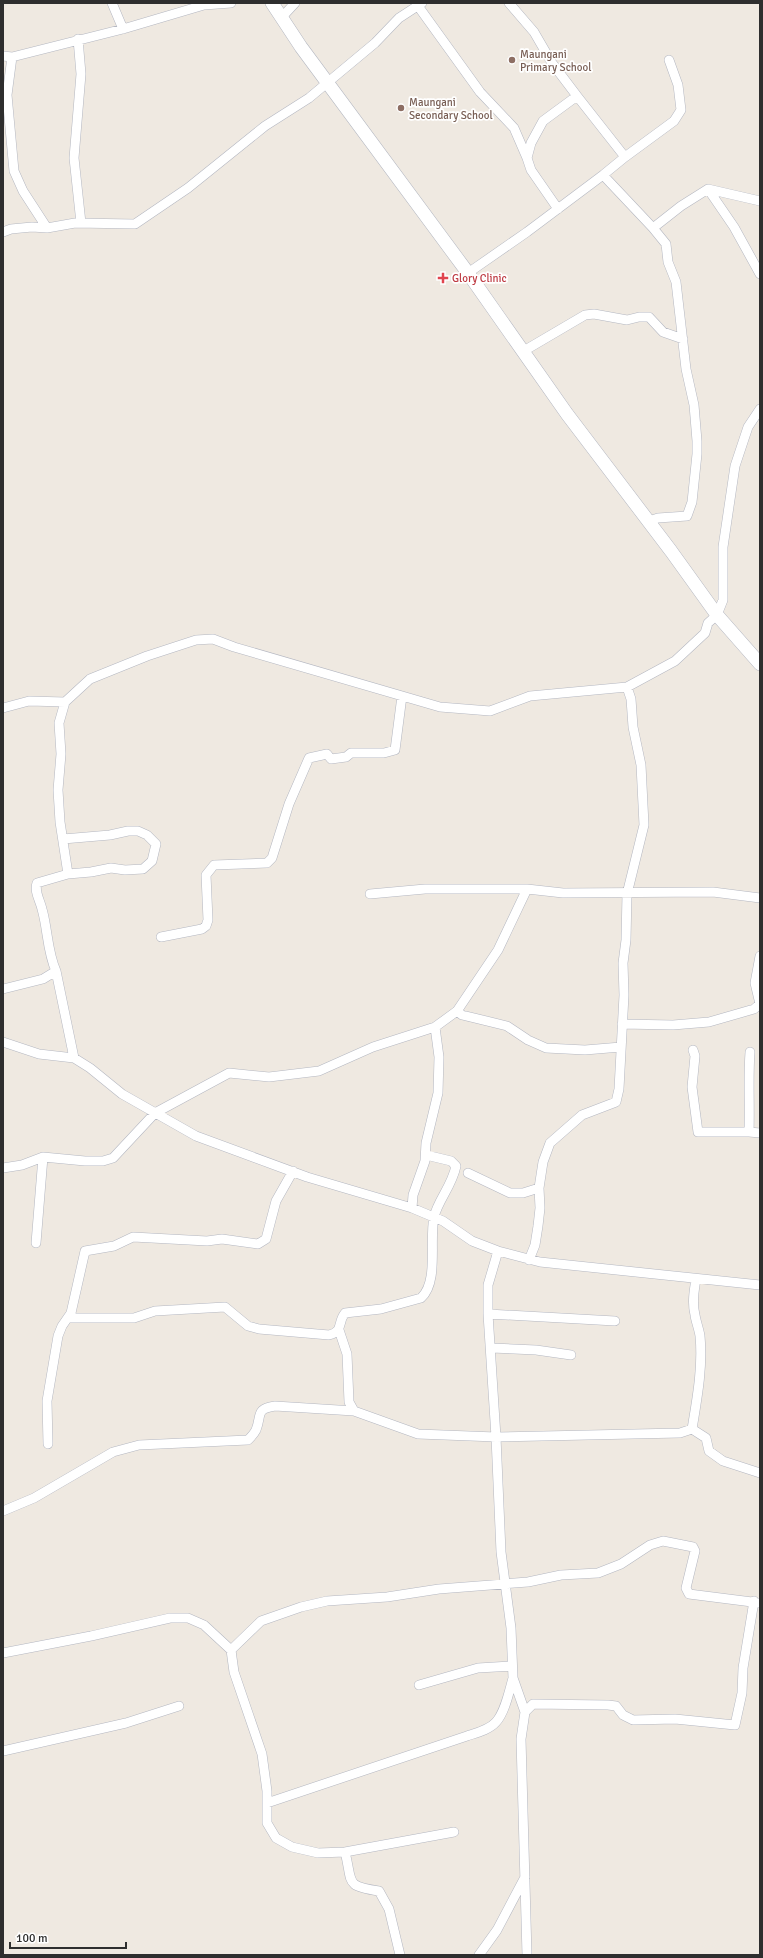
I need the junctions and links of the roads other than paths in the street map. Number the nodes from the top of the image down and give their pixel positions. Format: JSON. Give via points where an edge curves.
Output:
{"nodes":[{"id":1,"x":112,"y":3,"type":"edge"},
{"id":2,"x":231,"y":3,"type":"edge"},
{"id":3,"x":272,"y":3,"type":"edge"},
{"id":4,"x":295,"y":3,"type":"edge"},
{"id":5,"x":509,"y":3,"type":"edge"},
{"id":6,"x":420,"y":4,"type":"edge"},
{"id":7,"x":282,"y":17,"type":"junction"},
{"id":8,"x":123,"y":29,"type":"junction"},
{"id":9,"x":78,"y":39,"type":"junction"},
{"id":10,"x":8,"y":56,"type":"edge"},
{"id":11,"x":670,"y":60,"type":"dead end"},
{"id":12,"x":328,"y":82,"type":"junction"},
{"id":13,"x":577,"y":96,"type":"junction"},
{"id":14,"x":625,"y":157,"type":"junction"},
{"id":15,"x":527,"y":158,"type":"junction"},
{"id":16,"x":603,"y":175,"type":"junction"},
{"id":17,"x":708,"y":189,"type":"junction"},
{"id":18,"x":760,"y":201,"type":"edge"},
{"id":19,"x":558,"y":209,"type":"junction"},
{"id":20,"x":81,"y":223,"type":"junction"},
{"id":21,"x":47,"y":228,"type":"junction"},
{"id":22,"x":653,"y":228,"type":"junction"},
{"id":23,"x":3,"y":232,"type":"edge"},
{"id":24,"x":468,"y":273,"type":"junction"},
{"id":25,"x":760,"y":274,"type":"edge"},
{"id":26,"x":683,"y":339,"type":"junction"},
{"id":27,"x":522,"y":352,"type":"junction"},
{"id":28,"x":760,"y":409,"type":"edge"},
{"id":29,"x":648,"y":521,"type":"junction"},
{"id":30,"x":717,"y":615,"type":"junction"},
{"id":31,"x":760,"y":664,"type":"edge"},
{"id":32,"x":627,"y":687,"type":"junction"},
{"id":33,"x":402,"y":696,"type":"junction"},
{"id":34,"x":65,"y":702,"type":"junction"},
{"id":35,"x":3,"y":708,"type":"edge"},
{"id":36,"x":63,"y":839,"type":"junction"},
{"id":37,"x":68,"y":874,"type":"junction"},
{"id":38,"x":527,"y":889,"type":"junction"},
{"id":39,"x":370,"y":894,"type":"dead end"},
{"id":40,"x":627,"y":894,"type":"junction"},
{"id":41,"x":760,"y":898,"type":"edge"},
{"id":42,"x":162,"y":937,"type":"dead end"},
{"id":43,"x":760,"y":956,"type":"edge"},
{"id":44,"x":56,"y":971,"type":"junction"},
{"id":45,"x":3,"y":989,"type":"edge"},
{"id":46,"x":760,"y":1004,"type":"edge"},
{"id":47,"x":457,"y":1012,"type":"junction"},
{"id":48,"x":622,"y":1024,"type":"junction"},
{"id":49,"x":435,"y":1027,"type":"junction"},
{"id":50,"x":3,"y":1042,"type":"edge"},
{"id":51,"x":621,"y":1047,"type":"junction"},
{"id":52,"x":693,"y":1050,"type":"dead end"},
{"id":53,"x":750,"y":1052,"type":"dead end"},
{"id":54,"x":74,"y":1058,"type":"junction"},
{"id":55,"x":155,"y":1114,"type":"junction"},
{"id":56,"x":749,"y":1132,"type":"junction"},
{"id":57,"x":760,"y":1133,"type":"edge"},
{"id":58,"x":426,"y":1155,"type":"junction"},
{"id":59,"x":43,"y":1157,"type":"junction"},
{"id":60,"x":3,"y":1168,"type":"edge"},
{"id":61,"x":293,"y":1171,"type":"junction"},
{"id":62,"x":468,"y":1173,"type":"dead end"},
{"id":63,"x":539,"y":1188,"type":"junction"},
{"id":64,"x":412,"y":1208,"type":"junction"},
{"id":65,"x":434,"y":1217,"type":"junction"},
{"id":66,"x":36,"y":1243,"type":"dead end"},
{"id":67,"x":498,"y":1250,"type":"junction"},
{"id":68,"x":529,"y":1260,"type":"junction"},
{"id":69,"x":696,"y":1279,"type":"junction"},
{"id":70,"x":760,"y":1285,"type":"edge"},
{"id":71,"x":488,"y":1314,"type":"junction"},
{"id":72,"x":69,"y":1318,"type":"junction"},
{"id":73,"x":615,"y":1321,"type":"dead end"},
{"id":74,"x":339,"y":1330,"type":"junction"},
{"id":75,"x":491,"y":1348,"type":"junction"},
{"id":76,"x":571,"y":1355,"type":"dead end"},
{"id":77,"x":354,"y":1411,"type":"junction"},
{"id":78,"x":692,"y":1429,"type":"junction"},
{"id":79,"x":496,"y":1437,"type":"junction"},
{"id":80,"x":48,"y":1444,"type":"dead end"},
{"id":81,"x":760,"y":1473,"type":"edge"},
{"id":82,"x":3,"y":1511,"type":"edge"},
{"id":83,"x":506,"y":1583,"type":"junction"},
{"id":84,"x":757,"y":1602,"type":"edge"},
{"id":85,"x":232,"y":1650,"type":"junction"},
{"id":86,"x":3,"y":1653,"type":"edge"},
{"id":87,"x":512,"y":1666,"type":"junction"},
{"id":88,"x":513,"y":1678,"type":"junction"},
{"id":89,"x":419,"y":1685,"type":"dead end"},
{"id":90,"x":179,"y":1706,"type":"dead end"},
{"id":91,"x":525,"y":1712,"type":"junction"},
{"id":92,"x":3,"y":1751,"type":"edge"},
{"id":93,"x":267,"y":1803,"type":"junction"},
{"id":94,"x":454,"y":1832,"type":"dead end"},
{"id":95,"x":345,"y":1852,"type":"junction"},
{"id":96,"x":525,"y":1876,"type":"junction"},
{"id":97,"x":400,"y":1955,"type":"edge"},
{"id":98,"x":479,"y":1955,"type":"edge"},
{"id":99,"x":527,"y":1955,"type":"edge"}],
"edges":[{"from":1,"to":8,"type":"street"},
{"from":2,"to":8,"type":"street","via":[[204,5]]},
{"from":3,"to":7,"type":"main road"},
{"from":4,"to":7,"type":"street"},
{"from":5,"to":13,"type":"street","via":[[534,32],[552,63]]},
{"from":6,"to":12,"type":"street","via":[[399,18],[375,43]]},
{"from":6,"to":15,"type":"street","via":[[480,92],[514,128]]},
{"from":7,"to":12,"type":"main road"},
{"from":8,"to":9,"type":"street"},
{"from":9,"to":10,"type":"street"},
{"from":9,"to":20,"type":"street","via":[[81,74],[74,158]]},
{"from":10,"to":21,"type":"street","via":[[8,95],[14,171],[23,191]]},
{"from":11,"to":14,"type":"street","via":[[678,85],[681,110],[674,122]]},
{"from":12,"to":20,"type":"street","via":[[309,98],[265,126],[188,188],[135,224]]},
{"from":12,"to":24,"type":"main road"},
{"from":13,"to":14,"type":"street"},
{"from":13,"to":15,"type":"street","via":[[543,121],[531,143]]},
{"from":14,"to":16,"type":"street"},
{"from":15,"to":19,"type":"street","via":[[531,170]]},
{"from":16,"to":19,"type":"street"},
{"from":16,"to":22,"type":"street"},
{"from":17,"to":18,"type":"street"},
{"from":17,"to":22,"type":"street"},
{"from":17,"to":25,"type":"street","via":[[734,227]]},
{"from":19,"to":24,"type":"street"},
{"from":20,"to":21,"type":"street"},
{"from":21,"to":23,"type":"street","via":[[32,226]]},
{"from":22,"to":26,"type":"street","via":[[666,244],[668,262],[676,282]]},
{"from":24,"to":27,"type":"main road"},
{"from":26,"to":27,"type":"street","via":[[663,332],[649,318],[627,320],[589,315],[578,318]]},
{"from":26,"to":29,"type":"street","via":[[697,441],[692,502],[687,516]]},
{"from":27,"to":29,"type":"main road"},
{"from":28,"to":30,"type":"street","via":[[748,427],[735,466],[723,547],[723,600]]},
{"from":29,"to":30,"type":"main road"},
{"from":30,"to":31,"type":"main road"},
{"from":30,"to":32,"type":"street","via":[[708,623],[704,633],[675,661]]},
{"from":32,"to":33,"type":"street","via":[[530,696],[490,711],[440,707]]},
{"from":32,"to":40,"type":"street","via":[[641,766],[644,825]]},
{"from":33,"to":34,"type":"street","via":[[213,639],[196,640],[146,656],[90,680]]},
{"from":33,"to":42,"type":"street","via":[[395,750],[384,753],[351,753],[346,757],[331,759],[327,754],[309,758],[289,804],[272,858],[267,863],[214,865],[206,875],[206,926]]},
{"from":34,"to":35,"type":"street","via":[[29,701]]},
{"from":34,"to":36,"type":"street","via":[[59,723],[61,754],[58,790]]},
{"from":36,"to":37,"type":"street"},
{"from":36,"to":37,"type":"street","via":[[133,831],[147,835],[156,844],[152,861],[143,869],[111,868]]},
{"from":37,"to":44,"type":"street","via":[[36,883],[35,888],[43,910],[51,960]]},
{"from":38,"to":39,"type":"street","via":[[425,889]]},
{"from":38,"to":40,"type":"street","via":[[563,894]]},
{"from":38,"to":47,"type":"street","via":[[498,950]]},
{"from":40,"to":41,"type":"street","via":[[713,892]]},
{"from":40,"to":48,"type":"street"},
{"from":43,"to":46,"type":"street","via":[[755,983]]},
{"from":44,"to":45,"type":"street","via":[[42,978]]},
{"from":44,"to":54,"type":"street"},
{"from":46,"to":48,"type":"street","via":[[709,1022],[666,1026]]},
{"from":47,"to":49,"type":"street"},
{"from":47,"to":51,"type":"street","via":[[507,1026],[546,1048],[585,1050]]},
{"from":48,"to":51,"type":"street"},
{"from":49,"to":55,"type":"street","via":[[373,1047],[319,1071],[269,1077],[229,1074]]},
{"from":49,"to":58,"type":"street","via":[[438,1092],[426,1143]]},
{"from":50,"to":54,"type":"street","via":[[39,1054]]},
{"from":51,"to":63,"type":"street","via":[[616,1102],[582,1115],[550,1143],[543,1162]]},
{"from":52,"to":56,"type":"street","via":[[695,1056],[692,1087],[698,1132]]},
{"from":53,"to":56,"type":"street"},
{"from":54,"to":55,"type":"street","via":[[122,1094]]},
{"from":55,"to":59,"type":"street","via":[[113,1158],[85,1161]]},
{"from":55,"to":61,"type":"street","via":[[196,1136]]},
{"from":56,"to":57,"type":"street"},
{"from":58,"to":64,"type":"street","via":[[413,1195]]},
{"from":58,"to":65,"type":"street","via":[[451,1161],[456,1166],[454,1178]]},
{"from":59,"to":60,"type":"street","via":[[22,1165]]},
{"from":59,"to":66,"type":"street"},
{"from":61,"to":64,"type":"street"},
{"from":61,"to":72,"type":"street","via":[[276,1201],[266,1239],[258,1244],[222,1239],[207,1241],[133,1237],[114,1246],[85,1252]]},
{"from":62,"to":63,"type":"street","via":[[510,1193],[523,1194]]},
{"from":63,"to":68,"type":"street","via":[[538,1226]]},
{"from":64,"to":65,"type":"street"},
{"from":65,"to":67,"type":"street","via":[[443,1220],[472,1241]]},
{"from":65,"to":74,"type":"street","via":[[430,1279],[426,1294],[421,1298],[381,1309],[345,1312]]},
{"from":67,"to":68,"type":"street"},
{"from":67,"to":71,"type":"street","via":[[488,1285]]},
{"from":68,"to":69,"type":"street"},
{"from":69,"to":70,"type":"street"},
{"from":69,"to":78,"type":"street","via":[[693,1296],[694,1314],[700,1336],[700,1358],[699,1388]]},
{"from":71,"to":73,"type":"street"},
{"from":71,"to":75,"type":"street"},
{"from":72,"to":74,"type":"street","via":[[134,1318],[155,1311],[225,1308],[248,1326],[259,1329],[329,1335]]},
{"from":72,"to":80,"type":"street","via":[[58,1336],[47,1401]]},
{"from":74,"to":77,"type":"street","via":[[347,1354],[349,1402]]},
{"from":75,"to":76,"type":"street"},
{"from":75,"to":79,"type":"street"},
{"from":77,"to":79,"type":"street","via":[[418,1434]]},
{"from":77,"to":82,"type":"street","via":[[266,1407],[260,1412],[255,1432],[248,1440],[139,1445],[113,1452],[34,1498]]},
{"from":78,"to":79,"type":"street","via":[[680,1433]]},
{"from":78,"to":81,"type":"street","via":[[706,1438],[709,1451],[723,1461]]},
{"from":79,"to":83,"type":"street","via":[[501,1552]]},
{"from":83,"to":84,"type":"street","via":[[528,1582],[561,1575],[598,1573],[621,1564],[650,1545],[663,1541],[693,1547],[695,1551],[686,1588],[689,1594]]},
{"from":83,"to":85,"type":"street","via":[[387,1597],[327,1600],[261,1621]]},
{"from":83,"to":87,"type":"street"},
{"from":84,"to":91,"type":"street","via":[[734,1725],[675,1719],[633,1720],[623,1715],[616,1706],[608,1705],[533,1704]]},
{"from":85,"to":86,"type":"street","via":[[204,1625],[188,1618],[176,1618]]},
{"from":85,"to":93,"type":"street","via":[[234,1672],[262,1754]]},
{"from":87,"to":88,"type":"street"},
{"from":87,"to":89,"type":"street","via":[[478,1668]]},
{"from":88,"to":91,"type":"street"},
{"from":88,"to":93,"type":"street","via":[[496,1722],[488,1728]]},
{"from":90,"to":92,"type":"street","via":[[126,1723]]},
{"from":91,"to":96,"type":"street","via":[[521,1739]]},
{"from":93,"to":95,"type":"street","via":[[267,1824],[276,1838],[292,1848],[318,1852]]},
{"from":94,"to":95,"type":"street"},
{"from":95,"to":97,"type":"street","via":[[352,1883],[358,1888],[379,1891],[389,1909]]},
{"from":96,"to":98,"type":"street","via":[[497,1930]]},
{"from":96,"to":99,"type":"street"}]}
